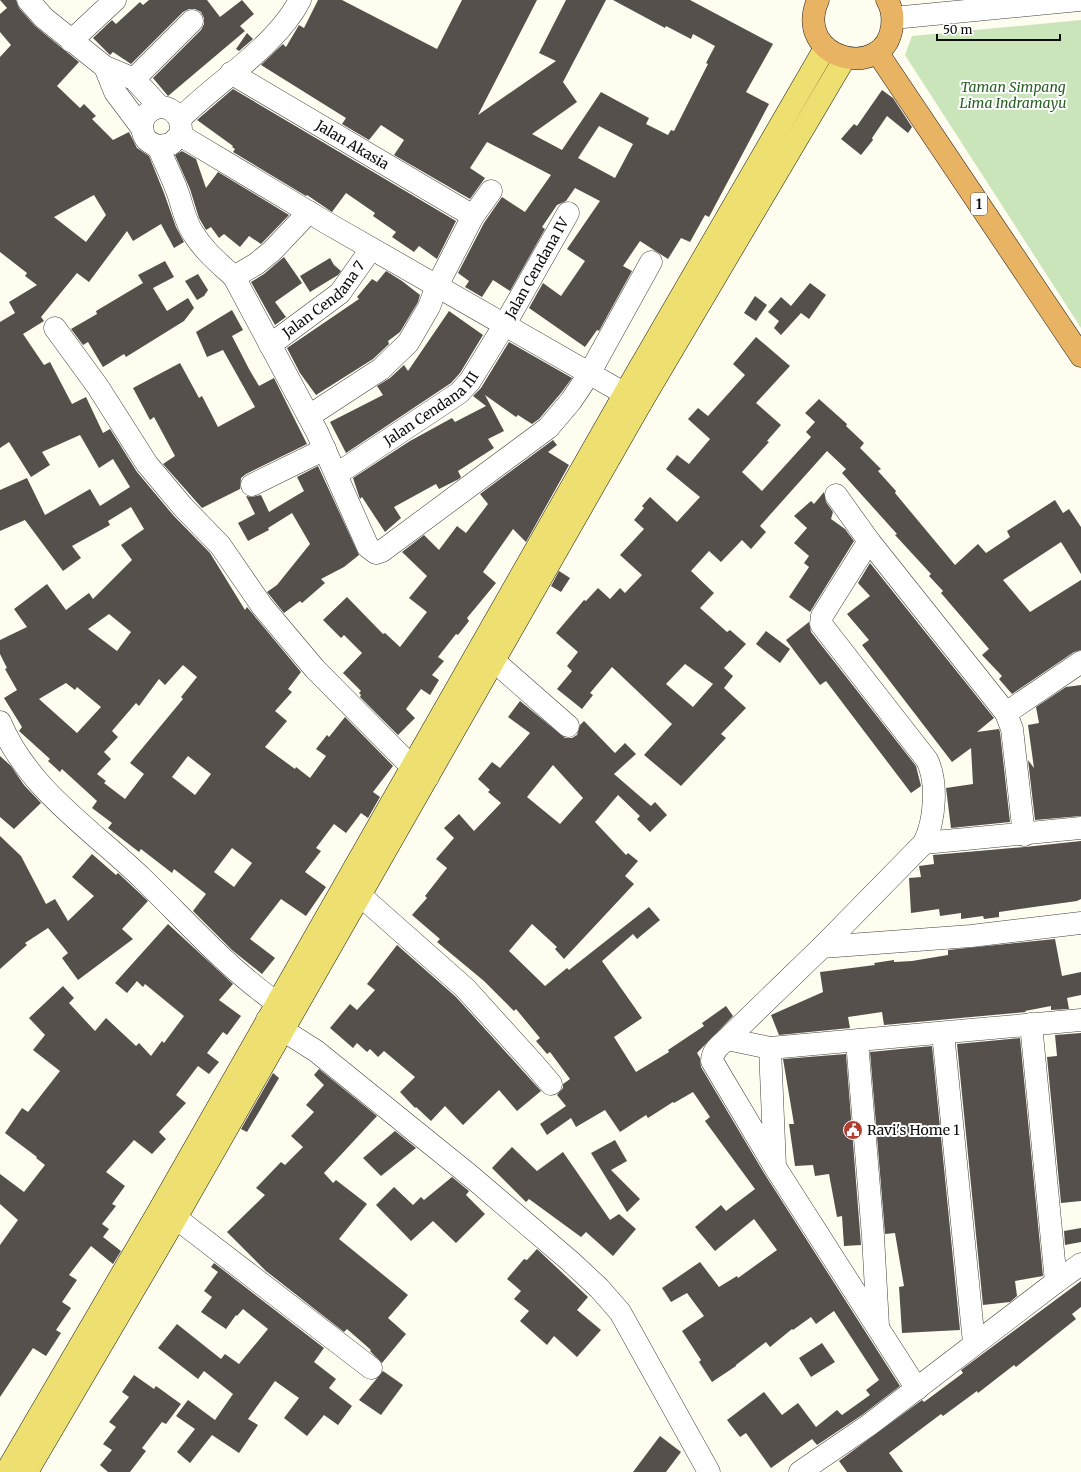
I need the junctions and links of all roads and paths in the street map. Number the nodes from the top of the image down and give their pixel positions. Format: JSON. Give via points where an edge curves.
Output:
{"nodes":[{"id":1,"x":28,"y":0,"type":"edge"},
{"id":2,"x":115,"y":0,"type":"edge"},
{"id":3,"x":300,"y":0,"type":"edge"},
{"id":4,"x":1079,"y":0,"type":"edge"},
{"id":5,"x":811,"y":2,"type":"edge"},
{"id":6,"x":890,"y":9,"type":"edge"},
{"id":7,"x":192,"y":21,"type":"dead end"},
{"id":8,"x":71,"y":41,"type":"junction"},
{"id":9,"x":825,"y":48,"type":"junction"},
{"id":10,"x":877,"y":52,"type":"junction"},
{"id":11,"x":845,"y":58,"type":"junction"},
{"id":12,"x":104,"y":67,"type":"junction"},
{"id":13,"x":231,"y":73,"type":"junction"},
{"id":14,"x":134,"y":79,"type":"junction"},
{"id":15,"x":160,"y":107,"type":"junction"},
{"id":16,"x":180,"y":127,"type":"junction"},
{"id":17,"x":142,"y":128,"type":"junction"},
{"id":18,"x":158,"y":146,"type":"junction"},
{"id":19,"x":491,"y":191,"type":"dead end"},
{"id":20,"x":309,"y":212,"type":"junction"},
{"id":21,"x":568,"y":213,"type":"dead end"},
{"id":22,"x":473,"y":216,"type":"junction"},
{"id":23,"x":371,"y":248,"type":"junction"},
{"id":24,"x":651,"y":262,"type":"dead end"},
{"id":25,"x":234,"y":277,"type":"junction"},
{"id":26,"x":437,"y":286,"type":"junction"},
{"id":27,"x":505,"y":324,"type":"junction"},
{"id":28,"x":56,"y":328,"type":"dead end"},
{"id":29,"x":270,"y":345,"type":"junction"},
{"id":30,"x":1081,"y":356,"type":"edge"},
{"id":31,"x":613,"y":387,"type":"junction"},
{"id":32,"x":309,"y":416,"type":"junction"},
{"id":33,"x":325,"y":448,"type":"junction"},
{"id":34,"x":337,"y":474,"type":"junction"},
{"id":35,"x":252,"y":485,"type":"dead end"},
{"id":36,"x":836,"y":495,"type":"dead end"},
{"id":37,"x":868,"y":540,"type":"junction"},
{"id":38,"x":494,"y":661,"type":"junction"},
{"id":39,"x":1081,"y":662,"type":"edge"},
{"id":40,"x":1006,"y":713,"type":"junction"},
{"id":41,"x":0,"y":722,"type":"edge"},
{"id":42,"x":568,"y":726,"type":"dead end"},
{"id":43,"x":420,"y":772,"type":"junction"},
{"id":44,"x":1081,"y":828,"type":"edge"},
{"id":45,"x":1024,"y":835,"type":"junction"},
{"id":46,"x":924,"y":843,"type":"junction"},
{"id":47,"x":361,"y":896,"type":"junction"},
{"id":48,"x":1081,"y":923,"type":"edge"},
{"id":49,"x":822,"y":947,"type":"junction"},
{"id":50,"x":1081,"y":1020,"type":"edge"},
{"id":51,"x":281,"y":1023,"type":"junction"},
{"id":52,"x":1031,"y":1024,"type":"junction"},
{"id":53,"x":944,"y":1032,"type":"junction"},
{"id":54,"x":727,"y":1039,"type":"junction"},
{"id":55,"x":856,"y":1041,"type":"junction"},
{"id":56,"x":770,"y":1048,"type":"junction"},
{"id":57,"x":551,"y":1084,"type":"dead end"},
{"id":58,"x":775,"y":1166,"type":"junction"},
{"id":59,"x":176,"y":1218,"type":"junction"},
{"id":60,"x":1081,"y":1264,"type":"edge"},
{"id":61,"x":1056,"y":1282,"type":"junction"},
{"id":62,"x":878,"y":1328,"type":"junction"},
{"id":63,"x":974,"y":1343,"type":"junction"},
{"id":64,"x":371,"y":1368,"type":"dead end"},
{"id":65,"x":917,"y":1389,"type":"junction"},
{"id":66,"x":28,"y":1459,"type":"edge"},
{"id":67,"x":6,"y":1472,"type":"edge"},
{"id":68,"x":709,"y":1472,"type":"edge"},
{"id":69,"x":800,"y":1472,"type":"edge"}],
"edges":[{"from":1,"to":8,"type":"street"},
{"from":2,"to":8,"type":"street"},
{"from":3,"to":13,"type":"street","via":[[279,29]]},
{"from":4,"to":6,"type":"street"},
{"from":5,"to":9,"type":"highway","via":[[814,29]]},
{"from":6,"to":10,"type":"highway","via":[[892,31],[886,43]]},
{"from":7,"to":14,"type":"street"},
{"from":8,"to":12,"type":"street"},
{"from":9,"to":11,"type":"highway"},
{"from":9,"to":31,"type":"main road"},
{"from":10,"to":11,"type":"highway","via":[[862,58]]},
{"from":10,"to":30,"type":"highway","number":"1"},
{"from":11,"to":31,"type":"main road"},
{"from":12,"to":14,"type":"street"},
{"from":12,"to":17,"type":"street","via":[[115,92]]},
{"from":13,"to":16,"type":"street","via":[[196,103]]},
{"from":13,"to":22,"type":"street","name":"Jalan Akasia"},
{"from":14,"to":15,"type":"street"},
{"from":15,"to":16,"type":"street","via":[[175,112]]},
{"from":15,"to":17,"type":"street","via":[[150,110],[143,118]]},
{"from":16,"to":18,"type":"street","via":[[171,144]]},
{"from":16,"to":20,"type":"street"},
{"from":17,"to":18,"type":"street","via":[[147,140]]},
{"from":18,"to":25,"type":"street","via":[[176,186],[192,232],[206,253]]},
{"from":19,"to":22,"type":"street"},
{"from":20,"to":23,"type":"street"},
{"from":20,"to":25,"type":"street","via":[[272,251]]},
{"from":21,"to":27,"type":"street","name":"Jalan Cendana IV"},
{"from":22,"to":26,"type":"street"},
{"from":23,"to":26,"type":"street"},
{"from":23,"to":29,"type":"street","name":"Jalan Cendana 7","via":[[340,293]]},
{"from":24,"to":31,"type":"street"},
{"from":25,"to":29,"type":"street"},
{"from":26,"to":27,"type":"street"},
{"from":26,"to":32,"type":"street","via":[[430,307],[408,343],[381,369]]},
{"from":27,"to":31,"type":"street"},
{"from":27,"to":34,"type":"street","name":"Jalan Cendana III","via":[[470,381],[459,393]]},
{"from":28,"to":43,"type":"street","via":[[147,464],[183,507],[220,545],[262,606],[315,669]]},
{"from":29,"to":32,"type":"street"},
{"from":31,"to":34,"type":"street","via":[[571,401],[548,428],[379,553],[368,547]]},
{"from":31,"to":38,"type":"main road"},
{"from":31,"to":43,"type":"main road"},
{"from":32,"to":33,"type":"street"},
{"from":33,"to":34,"type":"street"},
{"from":33,"to":35,"type":"street"},
{"from":36,"to":37,"type":"street"},
{"from":37,"to":40,"type":"street"},
{"from":37,"to":46,"type":"street","via":[[822,616],[821,624],[928,760],[932,770],[933,820]]},
{"from":38,"to":42,"type":"street"},
{"from":38,"to":43,"type":"main road"},
{"from":39,"to":40,"type":"street"},
{"from":40,"to":45,"type":"street","via":[[1012,730]]},
{"from":41,"to":51,"type":"street","via":[[6,736],[29,770],[59,805],[260,990]]},
{"from":43,"to":47,"type":"main road"},
{"from":43,"to":51,"type":"main road"},
{"from":44,"to":45,"type":"street"},
{"from":45,"to":46,"type":"street"},
{"from":46,"to":49,"type":"street"},
{"from":47,"to":51,"type":"main road"},
{"from":47,"to":57,"type":"street","via":[[465,988]]},
{"from":48,"to":49,"type":"street","via":[[971,936]]},
{"from":49,"to":54,"type":"street"},
{"from":50,"to":52,"type":"street"},
{"from":51,"to":59,"type":"main road"},
{"from":51,"to":66,"type":"main road","via":[[158,1212]]},
{"from":51,"to":68,"type":"street","via":[[473,1178],[570,1260],[599,1288],[620,1312]]},
{"from":52,"to":53,"type":"street"},
{"from":52,"to":61,"type":"street"},
{"from":53,"to":55,"type":"street"},
{"from":53,"to":63,"type":"street"},
{"from":54,"to":56,"type":"street"},
{"from":54,"to":58,"type":"street","via":[[718,1046],[712,1061]]},
{"from":55,"to":56,"type":"street"},
{"from":55,"to":62,"type":"street","via":[[873,1236]]},
{"from":56,"to":58,"type":"street"},
{"from":58,"to":62,"type":"street"},
{"from":59,"to":64,"type":"street"},
{"from":59,"to":66,"type":"main road"},
{"from":60,"to":61,"type":"street"},
{"from":61,"to":63,"type":"street"},
{"from":62,"to":65,"type":"street"},
{"from":63,"to":65,"type":"street"},
{"from":65,"to":69,"type":"street"},
{"from":66,"to":67,"type":"main road"}]}
